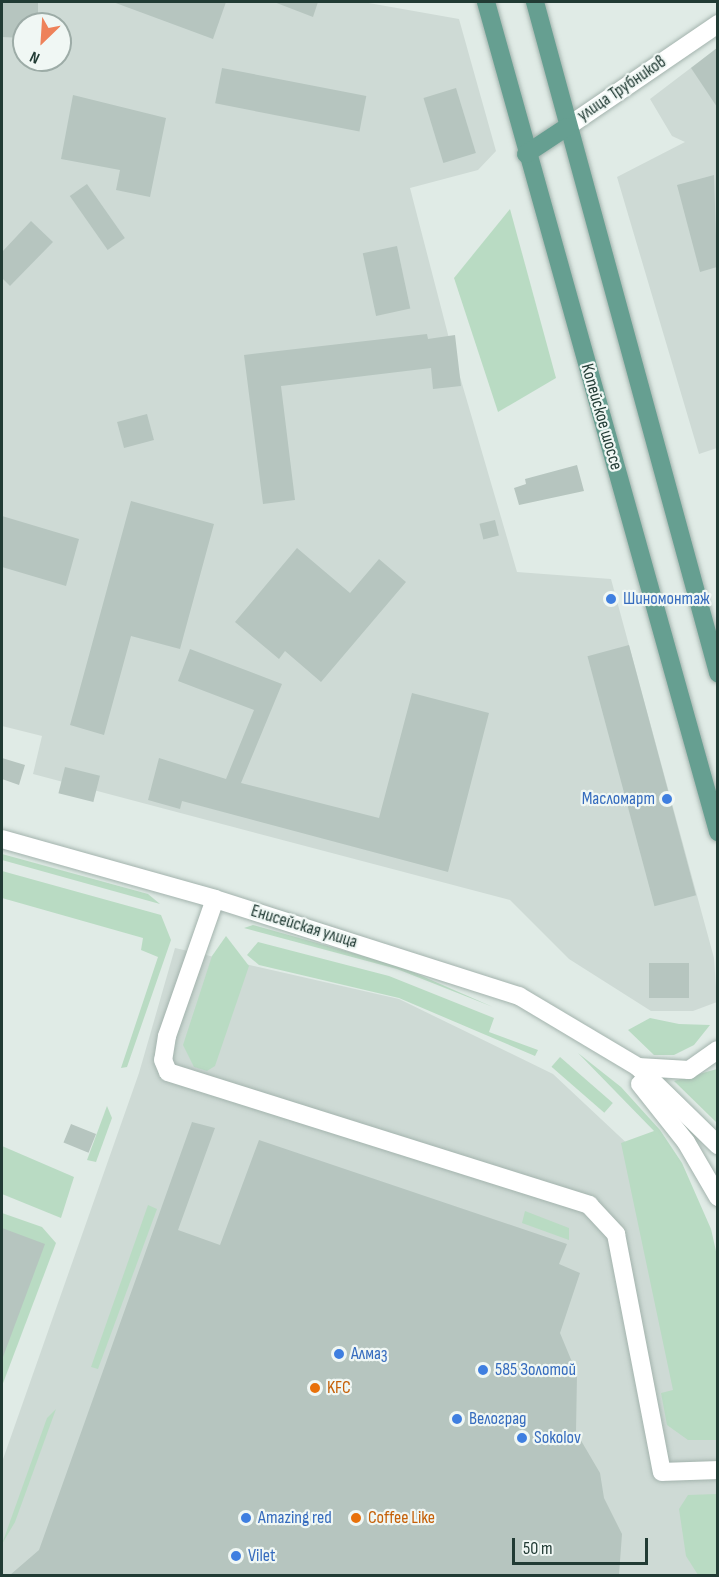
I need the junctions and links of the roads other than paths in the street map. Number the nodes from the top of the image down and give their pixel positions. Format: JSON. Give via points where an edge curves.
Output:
{"nodes":[{"id":1,"x":486,"y":2,"type":"edge"},
{"id":2,"x":535,"y":2,"type":"edge"},
{"id":3,"x":717,"y":24,"type":"edge"},
{"id":4,"x":567,"y":127,"type":"junction"},
{"id":5,"x":526,"y":154,"type":"junction"},
{"id":6,"x":717,"y":673,"type":"edge"},
{"id":7,"x":717,"y":832,"type":"edge"},
{"id":8,"x":2,"y":839,"type":"edge"},
{"id":9,"x":215,"y":899,"type":"junction"},
{"id":10,"x":598,"y":1039,"type":"junction"},
{"id":11,"x":717,"y":1050,"type":"edge"},
{"id":12,"x":639,"y":1067,"type":"junction"},
{"id":13,"x":717,"y":1145,"type":"edge"},
{"id":14,"x":717,"y":1197,"type":"edge"},
{"id":15,"x":717,"y":1470,"type":"edge"}],
"edges":[{"from":1,"to":5,"type":"main road","name":"Копейское шоссе"},
{"from":2,"to":4,"type":"main road"},
{"from":3,"to":4,"type":"street","name":"улица Трубников"},
{"from":4,"to":5,"type":"main road","name":"улица Трубников"},
{"from":4,"to":6,"type":"main road"},
{"from":5,"to":7,"type":"main road","name":"Копейское шоссе"},
{"from":8,"to":9,"type":"street","name":"Енисейская улица"},
{"from":9,"to":10,"type":"street","name":"Енисейская улица","via":[[519,996]]},
{"from":9,"to":15,"type":"street","via":[[167,1036],[163,1060],[168,1072],[588,1204],[616,1234],[662,1472]]},
{"from":10,"to":12,"type":"street","name":"Енисейская улица"},
{"from":10,"to":14,"type":"street","name":"Енисейская улица","via":[[663,1110]]},
{"from":11,"to":12,"type":"street","via":[[689,1070]]},
{"from":12,"to":13,"type":"street","name":"Енисейская улица"}]}
